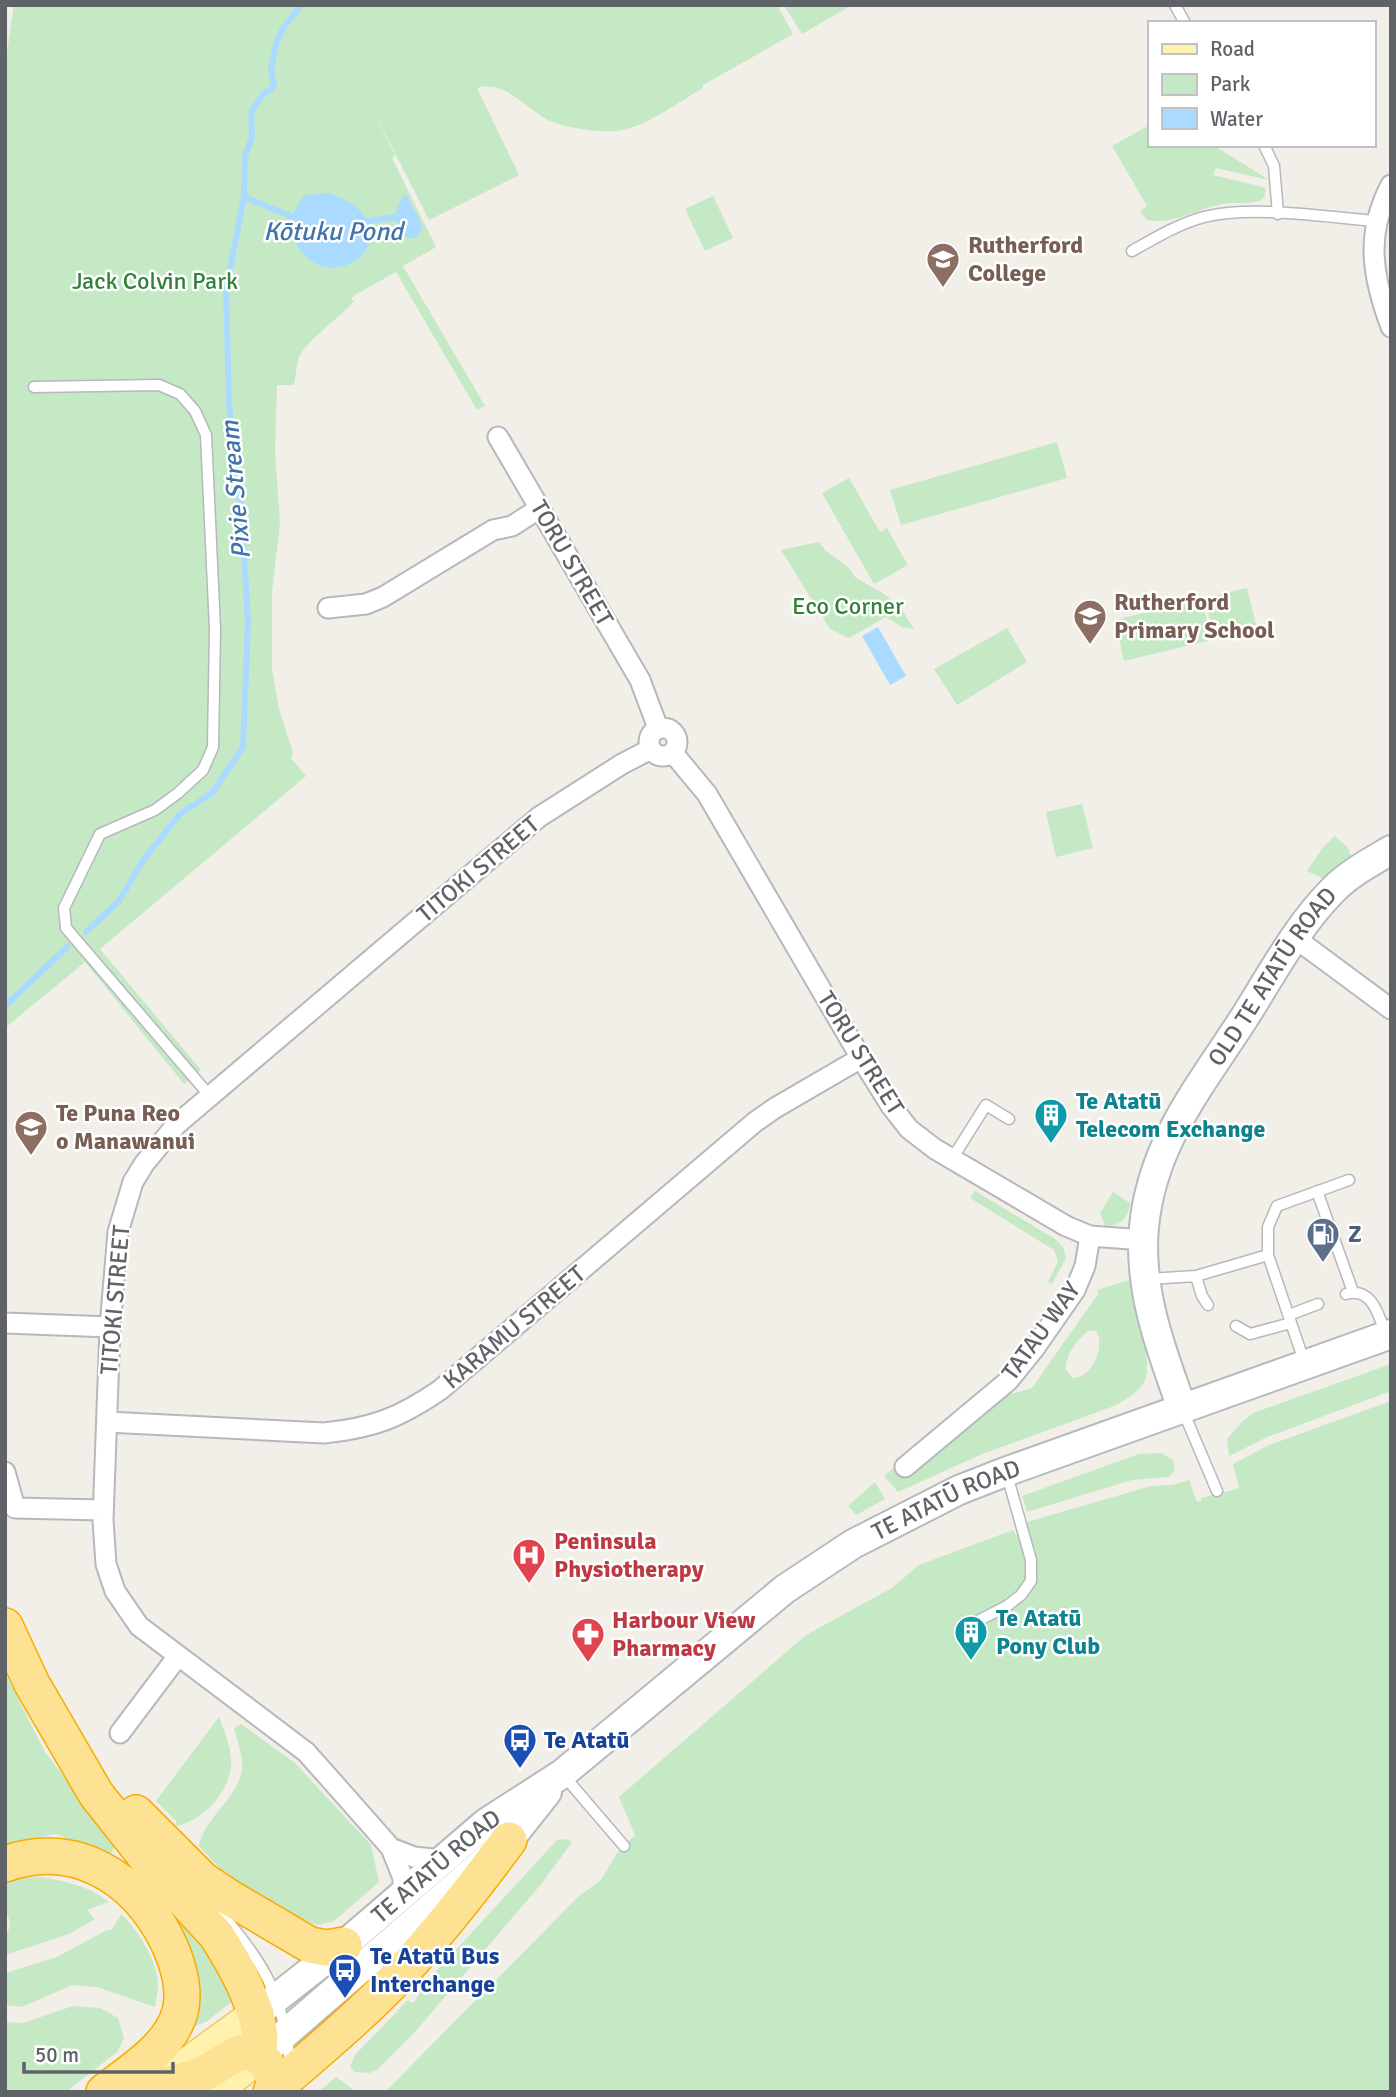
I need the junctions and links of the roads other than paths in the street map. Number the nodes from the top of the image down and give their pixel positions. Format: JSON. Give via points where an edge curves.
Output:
{"nodes":[{"id":1,"x":1175,"y":5,"type":"edge"},
{"id":2,"x":1184,"y":21,"type":"edge"},
{"id":3,"x":1265,"y":147,"type":"edge"},
{"id":4,"x":1391,"y":185,"type":"edge"},
{"id":5,"x":1279,"y":214,"type":"junction"},
{"id":6,"x":1376,"y":221,"type":"junction"},
{"id":7,"x":1132,"y":251,"type":"dead end"},
{"id":8,"x":1391,"y":327,"type":"edge"},
{"id":9,"x":34,"y":387,"type":"dead end"},
{"id":10,"x":498,"y":437,"type":"dead end"},
{"id":11,"x":540,"y":508,"type":"junction"},
{"id":12,"x":328,"y":608,"type":"dead end"},
{"id":13,"x":658,"y":728,"type":"junction"},
{"id":14,"x":651,"y":749,"type":"junction"},
{"id":15,"x":673,"y":753,"type":"junction"},
{"id":16,"x":1391,"y":850,"type":"edge"},
{"id":17,"x":1295,"y":938,"type":"junction"},
{"id":18,"x":1391,"y":1009,"type":"edge"},
{"id":19,"x":862,"y":1058,"type":"junction"},
{"id":20,"x":209,"y":1095,"type":"junction"},
{"id":21,"x":1009,"y":1119,"type":"dead end"},
{"id":22,"x":952,"y":1159,"type":"junction"},
{"id":23,"x":1349,"y":1180,"type":"dead end"},
{"id":24,"x":1317,"y":1191,"type":"junction"},
{"id":25,"x":1090,"y":1236,"type":"junction"},
{"id":26,"x":1143,"y":1240,"type":"junction"},
{"id":27,"x":1268,"y":1255,"type":"junction"},
{"id":28,"x":1196,"y":1276,"type":"junction"},
{"id":29,"x":1144,"y":1279,"type":"junction"},
{"id":30,"x":1318,"y":1304,"type":"dead end"},
{"id":31,"x":1208,"y":1305,"type":"dead end"},
{"id":32,"x":1290,"y":1319,"type":"junction"},
{"id":33,"x":5,"y":1323,"type":"edge"},
{"id":34,"x":1236,"y":1326,"type":"dead end"},
{"id":35,"x":110,"y":1327,"type":"junction"},
{"id":36,"x":1388,"y":1335,"type":"edge"},
{"id":37,"x":1305,"y":1364,"type":"junction"},
{"id":38,"x":1182,"y":1408,"type":"junction"},
{"id":39,"x":107,"y":1422,"type":"junction"},
{"id":40,"x":905,"y":1467,"type":"dead end"},
{"id":41,"x":5,"y":1472,"type":"edge"},
{"id":42,"x":1005,"y":1472,"type":"junction"},
{"id":43,"x":1217,"y":1491,"type":"dead end"},
{"id":44,"x":103,"y":1510,"type":"junction"},
{"id":45,"x":5,"y":1626,"type":"edge"},
{"id":46,"x":962,"y":1629,"type":"dead end"},
{"id":47,"x":178,"y":1656,"type":"junction"},
{"id":48,"x":120,"y":1733,"type":"dead end"},
{"id":49,"x":60,"y":1734,"type":"junction"},
{"id":50,"x":562,"y":1774,"type":"junction"},
{"id":51,"x":152,"y":1831,"type":"junction"},
{"id":52,"x":509,"y":1840,"type":"junction"},
{"id":53,"x":624,"y":1846,"type":"dead end"},
{"id":54,"x":391,"y":1848,"type":"junction"},
{"id":55,"x":443,"y":1860,"type":"junction"},
{"id":56,"x":5,"y":1864,"type":"edge"},
{"id":57,"x":403,"y":1895,"type":"junction"},
{"id":58,"x":344,"y":1945,"type":"junction"},
{"id":59,"x":267,"y":2006,"type":"junction"},
{"id":60,"x":286,"y":2032,"type":"junction"},
{"id":61,"x":258,"y":2057,"type":"junction"},
{"id":62,"x":279,"y":2085,"type":"edge"},
{"id":63,"x":151,"y":2090,"type":"edge"},
{"id":64,"x":104,"y":2092,"type":"edge"},
{"id":65,"x":214,"y":2092,"type":"edge"}],
"edges":[{"from":1,"to":2,"type":"lane"},
{"from":3,"to":5,"type":"lane","via":[[1274,166]]},
{"from":4,"to":6,"type":"street"},
{"from":5,"to":6,"type":"lane"},
{"from":5,"to":7,"type":"lane","via":[[1230,212],[1203,218]]},
{"from":6,"to":8,"type":"street","via":[[1375,265]]},
{"from":9,"to":20,"type":"lane","via":[[159,385],[180,394],[195,411],[206,435],[215,629],[213,747],[203,770],[178,793],[155,810],[100,834],[64,908],[66,928]]},
{"from":10,"to":11,"type":"street","name":"TORU STREET"},
{"from":11,"to":12,"type":"street","via":[[512,526],[493,530],[383,597],[366,604]]},
{"from":11,"to":13,"type":"street","name":"TORU STREET","via":[[640,680]]},
{"from":13,"to":14,"type":"street","via":[[650,737]]},
{"from":13,"to":15,"type":"street","via":[[676,735]]},
{"from":14,"to":15,"type":"street","via":[[661,756]]},
{"from":14,"to":20,"type":"street","name":"TITOKI STREET","via":[[539,817]]},
{"from":15,"to":19,"type":"street","name":"TORU STREET","via":[[707,794]]},
{"from":16,"to":17,"type":"main road","name":"OLD TE ATATŪ ROAD","via":[[1337,886]]},
{"from":17,"to":18,"type":"street"},
{"from":17,"to":26,"type":"main road","name":"OLD TE ATATŪ ROAD","via":[[1166,1142],[1150,1188]]},
{"from":19,"to":22,"type":"street","name":"TORU STREET","via":[[909,1129]]},
{"from":19,"to":39,"type":"street","name":"KARAMU STREET","via":[[755,1122],[440,1390],[400,1415],[359,1429],[324,1433]]},
{"from":20,"to":35,"type":"street","name":"TITOKI STREET","via":[[165,1136],[133,1182],[118,1232]]},
{"from":21,"to":22,"type":"lane","via":[[986,1105]]},
{"from":22,"to":25,"type":"street","name":"TORU STREET"},
{"from":23,"to":24,"type":"lane"},
{"from":24,"to":27,"type":"lane","via":[[1277,1206],[1268,1227]]},
{"from":24,"to":36,"type":"lane","via":[[1350,1293],[1363,1293]]},
{"from":25,"to":26,"type":"street","name":"TORU STREET"},
{"from":25,"to":40,"type":"street","name":"TATAU WAY","via":[[1076,1290],[1034,1349],[1008,1381]]},
{"from":26,"to":29,"type":"main road","name":"OLD TE ATATŪ ROAD"},
{"from":27,"to":28,"type":"lane"},
{"from":27,"to":32,"type":"lane"},
{"from":28,"to":29,"type":"lane"},
{"from":28,"to":31,"type":"lane"},
{"from":29,"to":38,"type":"main road","name":"OLD TE ATATŪ ROAD"},
{"from":30,"to":32,"type":"lane"},
{"from":32,"to":34,"type":"lane","via":[[1250,1334]]},
{"from":32,"to":37,"type":"lane"},
{"from":33,"to":35,"type":"street"},
{"from":35,"to":39,"type":"street","name":"TITOKI STREET"},
{"from":36,"to":37,"type":"main road","name":"TE ATATŪ ROAD"},
{"from":37,"to":38,"type":"main road","name":"TE ATATŪ ROAD"},
{"from":38,"to":42,"type":"main road","name":"TE ATATŪ ROAD"},
{"from":38,"to":43,"type":"lane"},
{"from":39,"to":44,"type":"street","name":"TITOKI STREET"},
{"from":41,"to":44,"type":"street","via":[[15,1508]]},
{"from":42,"to":46,"type":"lane","via":[[1021,1518],[1031,1581],[1007,1606]]},
{"from":42,"to":50,"type":"main road","name":"TE ATATŪ ROAD","via":[[853,1544],[785,1589]]},
{"from":44,"to":47,"type":"street","name":"TITOKI STREET","via":[[106,1564],[116,1591],[139,1626]]},
{"from":45,"to":49,"type":"highway"},
{"from":47,"to":48,"type":"street"},
{"from":47,"to":54,"type":"street","name":"TITOKI STREET","via":[[306,1752]]},
{"from":49,"to":51,"type":"highway"},
{"from":49,"to":59,"type":"highway","via":[[96,1794],[217,1936],[245,1986]]},
{"from":50,"to":52,"type":"main road","name":"TE ATATŪ ROAD"},
{"from":50,"to":53,"type":"lane"},
{"from":50,"to":55,"type":"main road","name":"TE ATATŪ ROAD","via":[[486,1824]]},
{"from":51,"to":58,"type":"highway","via":[[203,1880],[285,1932],[315,1947]]},
{"from":51,"to":59,"type":"lane","via":[[260,1962]]},
{"from":52,"to":60,"type":"main road","name":"TE ATATŪ ROAD"},
{"from":52,"to":62,"type":"highway","via":[[462,1904],[400,1974]]},
{"from":54,"to":55,"type":"street","via":[[414,1857]]},
{"from":54,"to":57,"type":"street","name":"TITOKI STREET","via":[[403,1878]]},
{"from":55,"to":57,"type":"main road","name":"TE ATATŪ ROAD"},
{"from":56,"to":64,"type":"highway","via":[[58,1857],[103,1870],[136,1894],[172,1951],[181,2003],[174,2026],[162,2043]]},
{"from":57,"to":58,"type":"main road","name":"TE ATATŪ ROAD"},
{"from":58,"to":59,"type":"main road","name":"TE ATATŪ ROAD"},
{"from":59,"to":60,"type":"lane"},
{"from":59,"to":61,"type":"highway"},
{"from":59,"to":63,"type":"main road","name":"TE ATATŪ ROAD"},
{"from":60,"to":61,"type":"main road","name":"TE ATATŪ ROAD"},
{"from":60,"to":62,"type":"lane"},
{"from":61,"to":62,"type":"highway"},
{"from":61,"to":63,"type":"highway","via":[[250,2052],[234,2054],[200,2075]]},
{"from":61,"to":65,"type":"main road","name":"TE ATATŪ ROAD"}]}
